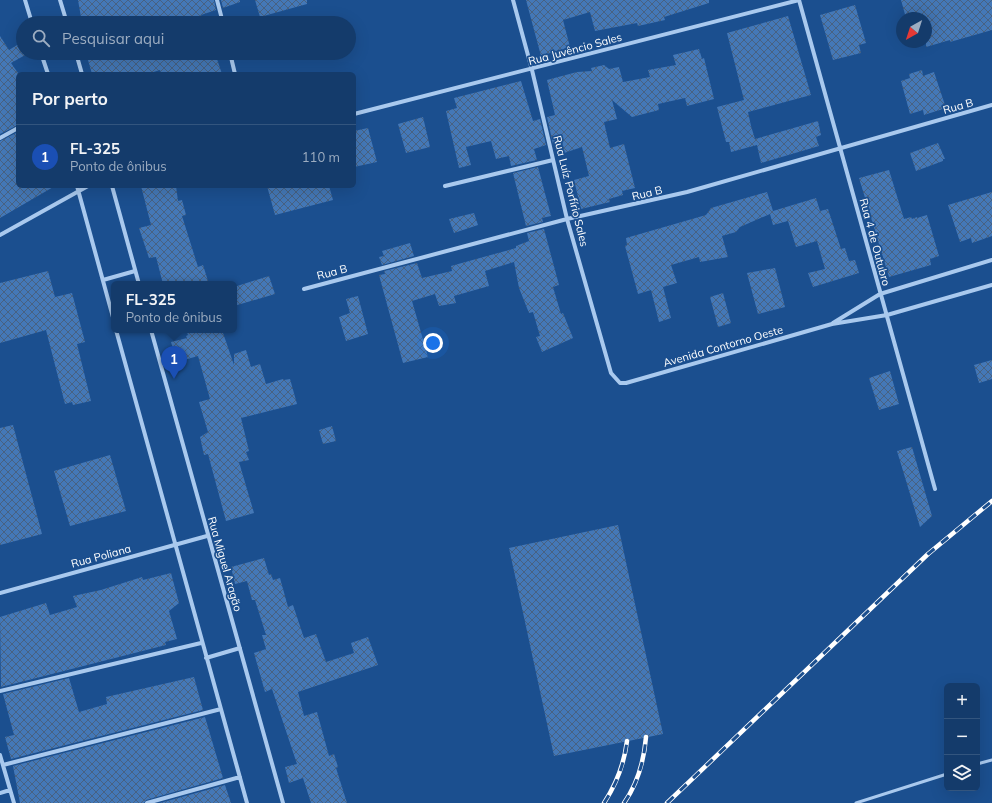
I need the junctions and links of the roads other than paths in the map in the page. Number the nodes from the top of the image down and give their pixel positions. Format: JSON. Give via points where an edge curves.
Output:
{"nodes":[{"id":1,"x":25,"y":0,"type":"edge"},
{"id":2,"x":60,"y":0,"type":"edge"},
{"id":3,"x":217,"y":0,"type":"edge"},
{"id":4,"x":513,"y":0,"type":"edge"},
{"id":5,"x":799,"y":0,"type":"edge"},
{"id":6,"x":30,"y":16,"type":"edge"},
{"id":7,"x":65,"y":16,"type":"edge"},
{"id":8,"x":221,"y":16,"type":"edge"},
{"id":9,"x":44,"y":60,"type":"edge"},
{"id":10,"x":78,"y":60,"type":"edge"},
{"id":11,"x":232,"y":60,"type":"edge"},
{"id":12,"x":532,"y":70,"type":"junction"},
{"id":13,"x":47,"y":72,"type":"edge"},
{"id":14,"x":82,"y":72,"type":"edge"},
{"id":15,"x":235,"y":72,"type":"edge"},
{"id":16,"x":992,"y":105,"type":"edge"},
{"id":17,"x":356,"y":114,"type":"edge"},
{"id":18,"x":16,"y":129,"type":"edge"},
{"id":19,"x":0,"y":138,"type":"edge"},
{"id":20,"x":839,"y":149,"type":"junction"},
{"id":21,"x":553,"y":160,"type":"junction"},
{"id":22,"x":445,"y":186,"type":"dead end"},
{"id":23,"x":77,"y":188,"type":"edge"},
{"id":24,"x":113,"y":188,"type":"edge"},
{"id":25,"x":567,"y":219,"type":"junction"},
{"id":26,"x":0,"y":235,"type":"edge"},
{"id":27,"x":992,"y":260,"type":"edge"},
{"id":28,"x":135,"y":271,"type":"junction"},
{"id":29,"x":102,"y":280,"type":"junction"},
{"id":30,"x":138,"y":281,"type":"edge"},
{"id":31,"x":992,"y":285,"type":"edge"},
{"id":32,"x":304,"y":289,"type":"dead end"},
{"id":33,"x":880,"y":294,"type":"junction"},
{"id":34,"x":111,"y":312,"type":"edge"},
{"id":35,"x":887,"y":315,"type":"junction"},
{"id":36,"x":832,"y":324,"type":"junction"},
{"id":37,"x":117,"y":333,"type":"edge"},
{"id":38,"x":152,"y":333,"type":"edge"},
{"id":39,"x":620,"y":383,"type":"joint"},
{"id":40,"x":935,"y":489,"type":"dead end"},
{"id":41,"x":207,"y":536,"type":"junction"},
{"id":42,"x":176,"y":545,"type":"junction"},
{"id":43,"x":0,"y":593,"type":"edge"},
{"id":44,"x":201,"y":643,"type":"junction"},
{"id":45,"x":240,"y":648,"type":"junction"},
{"id":46,"x":206,"y":658,"type":"junction"},
{"id":47,"x":0,"y":691,"type":"edge"},
{"id":48,"x":221,"y":709,"type":"junction"},
{"id":49,"x":0,"y":755,"type":"edge"},
{"id":50,"x":992,"y":760,"type":"edge"},
{"id":51,"x":980,"y":763,"type":"edge"},
{"id":52,"x":3,"y":765,"type":"junction"},
{"id":53,"x":944,"y":775,"type":"edge"},
{"id":54,"x":240,"y":777,"type":"junction"},
{"id":55,"x":10,"y":790,"type":"junction"},
{"id":56,"x":0,"y":793,"type":"edge"},
{"id":57,"x":14,"y":803,"type":"edge"},
{"id":58,"x":147,"y":803,"type":"edge"},
{"id":59,"x":247,"y":803,"type":"edge"},
{"id":60,"x":283,"y":803,"type":"edge"},
{"id":61,"x":856,"y":803,"type":"edge"}],
"edges":[{"from":1,"to":6,"type":"street"},
{"from":2,"to":7,"type":"street"},
{"from":3,"to":8,"type":"street"},
{"from":4,"to":12,"type":"street","name":"Rua Luíz Porfírio Sales"},
{"from":5,"to":12,"type":"street","name":"Rua Juvêncio Sales"},
{"from":5,"to":20,"type":"street","name":"Rua 4 de Outubro"},
{"from":9,"to":13,"type":"street"},
{"from":10,"to":14,"type":"street"},
{"from":11,"to":15,"type":"street"},
{"from":12,"to":17,"type":"street","name":"Rua Juvêncio Sales"},
{"from":12,"to":21,"type":"street","name":"Rua Luíz Porfírio Sales"},
{"from":16,"to":20,"type":"street","name":"Rua B"},
{"from":18,"to":19,"type":"street"},
{"from":20,"to":25,"type":"street","name":"Rua B","via":[[687,192]]},
{"from":20,"to":33,"type":"street","name":"Rua 4 de Outubro"},
{"from":21,"to":22,"type":"street"},
{"from":21,"to":25,"type":"street","name":"Rua Luíz Porfírio Sales"},
{"from":23,"to":26,"type":"street"},
{"from":23,"to":29,"type":"street"},
{"from":24,"to":28,"type":"street"},
{"from":25,"to":32,"type":"street","name":"Rua B"},
{"from":25,"to":39,"type":"street","name":"Rua Luíz Porfírio Sales","via":[[611,373]]},
{"from":27,"to":33,"type":"street","name":"Avenida Contorno Oeste"},
{"from":28,"to":29,"type":"street"},
{"from":28,"to":30,"type":"street"},
{"from":29,"to":34,"type":"street"},
{"from":31,"to":35,"type":"street","name":"Avenida Contorno Oeste"},
{"from":33,"to":35,"type":"street","name":"Rua 4 de Outubro"},
{"from":33,"to":36,"type":"street","name":"Avenida Contorno Oeste"},
{"from":35,"to":36,"type":"street","name":"Avenida Contorno Oeste"},
{"from":35,"to":40,"type":"street","name":"Rua 4 de Outubro"},
{"from":36,"to":39,"type":"street","name":"Avenida Contorno Oeste"},
{"from":37,"to":42,"type":"street"},
{"from":38,"to":41,"type":"street","name":"Rua Miguel Aragão"},
{"from":41,"to":42,"type":"street","name":"Rua Poliana"},
{"from":41,"to":45,"type":"street","name":"Rua Miguel Aragão"},
{"from":42,"to":43,"type":"street","name":"Rua Poliana"},
{"from":42,"to":44,"type":"street"},
{"from":44,"to":46,"type":"street"},
{"from":44,"to":47,"type":"street"},
{"from":45,"to":46,"type":"street"},
{"from":45,"to":60,"type":"street","name":"Rua Miguel Aragão"},
{"from":46,"to":48,"type":"street"},
{"from":48,"to":52,"type":"street"},
{"from":48,"to":54,"type":"street"},
{"from":49,"to":52,"type":"street"},
{"from":50,"to":51,"type":"lane"},
{"from":52,"to":55,"type":"street"},
{"from":53,"to":61,"type":"lane"},
{"from":54,"to":58,"type":"street"},
{"from":54,"to":59,"type":"street"},
{"from":55,"to":56,"type":"street"},
{"from":55,"to":57,"type":"street"}]}
